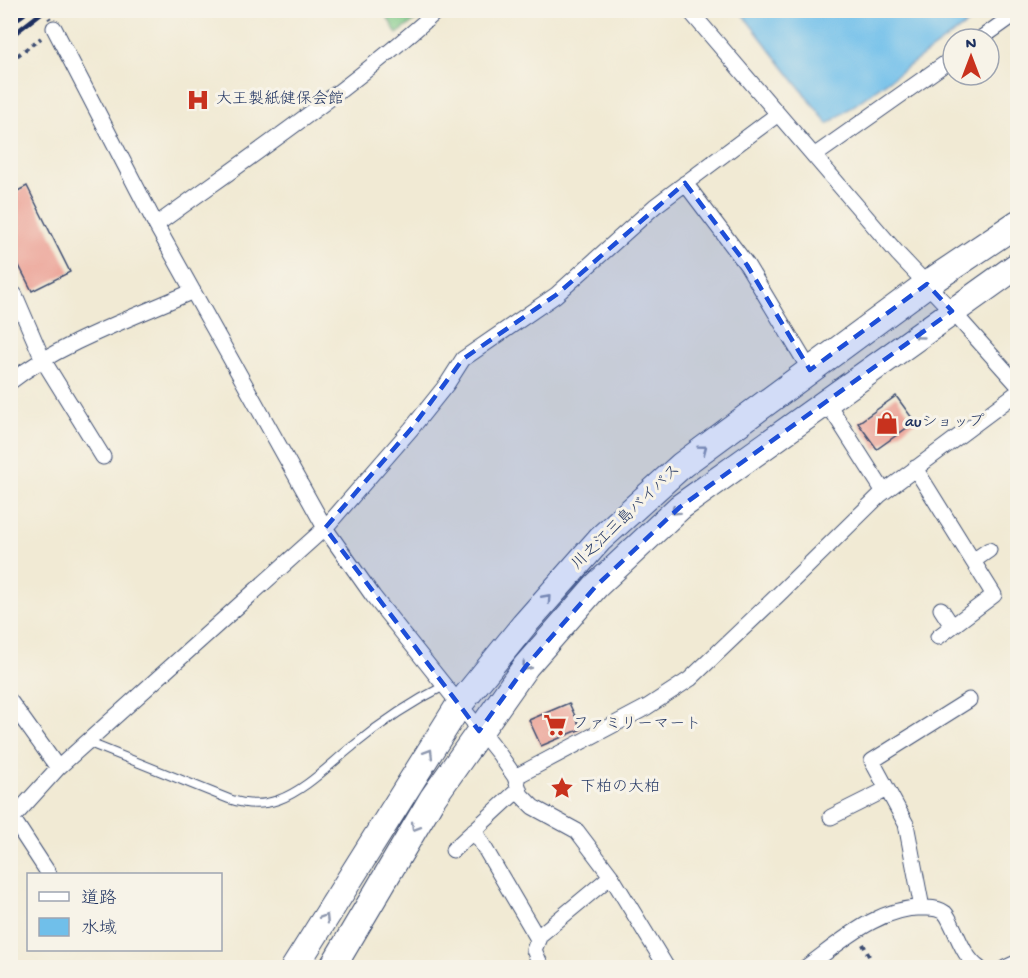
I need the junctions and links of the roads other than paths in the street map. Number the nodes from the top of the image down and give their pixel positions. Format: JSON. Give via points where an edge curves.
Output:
{"nodes":[{"id":1,"x":438,"y":10,"type":"edge"},
{"id":2,"x":689,"y":10,"type":"edge"},
{"id":3,"x":1017,"y":12,"type":"edge"},
{"id":4,"x":52,"y":23,"type":"road end"},
{"id":5,"x":996,"y":27,"type":"edge"},
{"id":6,"x":941,"y":66,"type":"edge"},
{"id":7,"x":778,"y":114,"type":"junction"},
{"id":8,"x":814,"y":156,"type":"junction"},
{"id":9,"x":685,"y":183,"type":"junction"},
{"id":10,"x":1017,"y":223,"type":"edge"},
{"id":11,"x":156,"y":225,"type":"junction"},
{"id":12,"x":1017,"y":265,"type":"edge"},
{"id":13,"x":927,"y":284,"type":"junction"},
{"id":14,"x":193,"y":291,"type":"junction"},
{"id":15,"x":15,"y":295,"type":"dead end"},
{"id":16,"x":952,"y":311,"type":"junction"},
{"id":17,"x":43,"y":360,"type":"junction"},
{"id":18,"x":810,"y":370,"type":"junction"},
{"id":19,"x":10,"y":382,"type":"edge"},
{"id":20,"x":1017,"y":385,"type":"edge"},
{"id":21,"x":1017,"y":392,"type":"edge"},
{"id":22,"x":826,"y":402,"type":"junction"},
{"id":23,"x":103,"y":457,"type":"dead end"},
{"id":24,"x":915,"y":468,"type":"junction"},
{"id":25,"x":884,"y":492,"type":"junction"},
{"id":26,"x":325,"y":528,"type":"junction"},
{"id":27,"x":989,"y":550,"type":"dead end"},
{"id":28,"x":973,"y":561,"type":"junction"},
{"id":29,"x":941,"y":609,"type":"dead end"},
{"id":30,"x":952,"y":626,"type":"junction"},
{"id":31,"x":938,"y":637,"type":"dead end"},
{"id":32,"x":453,"y":695,"type":"junction"},
{"id":33,"x":969,"y":700,"type":"dead end"},
{"id":34,"x":10,"y":701,"type":"edge"},
{"id":35,"x":479,"y":731,"type":"junction"},
{"id":36,"x":87,"y":742,"type":"junction"},
{"id":37,"x":58,"y":768,"type":"junction"},
{"id":38,"x":517,"y":783,"type":"junction"},
{"id":39,"x":886,"y":789,"type":"junction"},
{"id":40,"x":831,"y":818,"type":"dead end"},
{"id":41,"x":12,"y":820,"type":"edge"},
{"id":42,"x":474,"y":830,"type":"junction"},
{"id":43,"x":453,"y":850,"type":"dead end"},
{"id":44,"x":48,"y":873,"type":"edge"},
{"id":45,"x":611,"y":876,"type":"junction"},
{"id":46,"x":922,"y":908,"type":"junction"},
{"id":47,"x":538,"y":939,"type":"junction"},
{"id":48,"x":1017,"y":962,"type":"edge"},
{"id":49,"x":536,"y":965,"type":"edge"},
{"id":50,"x":294,"y":968,"type":"edge"},
{"id":51,"x":332,"y":968,"type":"edge"},
{"id":52,"x":667,"y":968,"type":"edge"},
{"id":53,"x":805,"y":968,"type":"edge"},
{"id":54,"x":979,"y":968,"type":"edge"},
{"id":55,"x":1005,"y":968,"type":"edge"}],
"edges":[{"from":1,"to":11,"type":"street","via":[[329,99]]},
{"from":2,"to":7,"type":"street"},
{"from":3,"to":5,"type":"street"},
{"from":4,"to":11,"type":"street"},
{"from":6,"to":8,"type":"street"},
{"from":7,"to":8,"type":"street"},
{"from":7,"to":9,"type":"street"},
{"from":8,"to":13,"type":"street"},
{"from":9,"to":18,"type":"street","via":[[747,265]]},
{"from":9,"to":26,"type":"street","via":[[556,295],[463,359],[411,429]]},
{"from":10,"to":13,"type":"highway","name":"川之江三島バイパス"},
{"from":11,"to":14,"type":"street"},
{"from":12,"to":16,"type":"highway","name":"川之江三島バイパス"},
{"from":13,"to":16,"type":"street"},
{"from":13,"to":18,"type":"highway","name":"川之江三島バイパス"},
{"from":14,"to":17,"type":"street"},
{"from":14,"to":26,"type":"street"},
{"from":15,"to":17,"type":"street"},
{"from":16,"to":20,"type":"street"},
{"from":16,"to":22,"type":"highway","name":"川之江三島バイパス","one_way":true},
{"from":17,"to":19,"type":"street"},
{"from":17,"to":23,"type":"street"},
{"from":32,"to":18,"type":"highway","name":"川之江三島バイパス","one_way":true,"via":[[524,625],[600,539],[682,465]]},
{"from":21,"to":24,"type":"street"},
{"from":22,"to":25,"type":"street"},
{"from":22,"to":35,"type":"highway","name":"川之江三島バイパス","one_way":true,"via":[[680,507],[629,554],[526,666]]},
{"from":24,"to":25,"type":"street"},
{"from":24,"to":28,"type":"street"},
{"from":25,"to":38,"type":"street","via":[[690,679]]},
{"from":26,"to":32,"type":"street","via":[[373,596]]},
{"from":26,"to":36,"type":"street"},
{"from":27,"to":28,"type":"street"},
{"from":28,"to":30,"type":"street","via":[[994,595]]},
{"from":29,"to":30,"type":"street"},
{"from":30,"to":31,"type":"street"},
{"from":32,"to":35,"type":"street"},
{"from":32,"to":36,"type":"lane","via":[[421,698],[290,795],[262,805],[229,800]]},
{"from":50,"to":32,"type":"highway","name":"川之江三島バイパス","one_way":true},
{"from":33,"to":39,"type":"street","via":[[872,761]]},
{"from":34,"to":37,"type":"street"},
{"from":35,"to":38,"type":"street"},
{"from":35,"to":51,"type":"highway","name":"川之江三島バイパス","one_way":true,"via":[[432,799]]},
{"from":36,"to":37,"type":"street"},
{"from":37,"to":41,"type":"street"},
{"from":38,"to":42,"type":"street"},
{"from":38,"to":45,"type":"street","via":[[521,795],[533,807],[577,831]]},
{"from":39,"to":40,"type":"street"},
{"from":39,"to":46,"type":"street","via":[[906,824]]},
{"from":41,"to":44,"type":"street"},
{"from":42,"to":43,"type":"street"},
{"from":42,"to":47,"type":"street"},
{"from":45,"to":47,"type":"street"},
{"from":45,"to":52,"type":"street"},
{"from":46,"to":53,"type":"street","via":[[903,909],[881,917]]},
{"from":46,"to":54,"type":"street","via":[[946,914],[969,959]]},
{"from":47,"to":49,"type":"street","via":[[534,950]]},
{"from":48,"to":55,"type":"street"}]}
